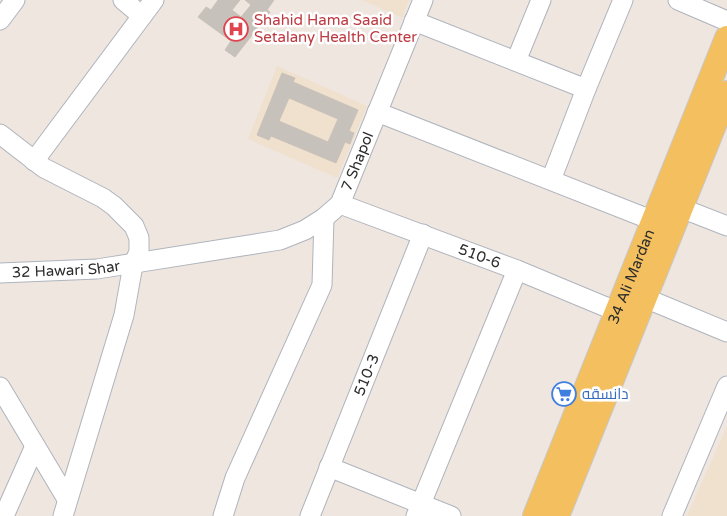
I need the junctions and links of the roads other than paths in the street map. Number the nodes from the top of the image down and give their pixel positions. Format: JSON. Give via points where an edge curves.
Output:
{"nodes":[{"id":1,"x":15,"y":0,"type":"edge"},
{"id":2,"x":123,"y":0,"type":"edge"},
{"id":3,"x":154,"y":0,"type":"edge"},
{"id":4,"x":423,"y":0,"type":"edge"},
{"id":5,"x":541,"y":0,"type":"edge"},
{"id":6,"x":623,"y":0,"type":"edge"},
{"id":7,"x":678,"y":0,"type":"edge"},
{"id":8,"x":142,"y":16,"type":"junction"},
{"id":9,"x":0,"y":20,"type":"edge"},
{"id":10,"x":414,"y":21,"type":"junction"},
{"id":11,"x":727,"y":21,"type":"edge"},
{"id":12,"x":727,"y":38,"type":"edge"},
{"id":13,"x":516,"y":61,"type":"junction"},
{"id":14,"x":586,"y":88,"type":"junction"},
{"id":15,"x":727,"y":92,"type":"edge"},
{"id":16,"x":378,"y":112,"type":"junction"},
{"id":17,"x":0,"y":134,"type":"edge"},
{"id":18,"x":34,"y":161,"type":"junction"},
{"id":19,"x":551,"y":180,"type":"junction"},
{"id":20,"x":340,"y":204,"type":"junction"},
{"id":21,"x":681,"y":208,"type":"junction"},
{"id":22,"x":324,"y":218,"type":"junction"},
{"id":23,"x":654,"y":221,"type":"junction"},
{"id":24,"x":727,"y":226,"type":"edge"},
{"id":25,"x":423,"y":234,"type":"junction"},
{"id":26,"x":133,"y":264,"type":"junction"},
{"id":27,"x":517,"y":270,"type":"junction"},
{"id":28,"x":0,"y":273,"type":"edge"},
{"id":29,"x":645,"y":298,"type":"junction"},
{"id":30,"x":618,"y":312,"type":"junction"},
{"id":31,"x":727,"y":332,"type":"edge"},
{"id":32,"x":727,"y":386,"type":"edge"},
{"id":33,"x":0,"y":388,"type":"edge"},
{"id":34,"x":582,"y":428,"type":"junction"},
{"id":35,"x":35,"y":446,"type":"junction"},
{"id":36,"x":329,"y":468,"type":"junction"},
{"id":37,"x":65,"y":508,"type":"edge"},
{"id":38,"x":419,"y":510,"type":"edge"},
{"id":39,"x":4,"y":516,"type":"edge"},
{"id":40,"x":223,"y":516,"type":"edge"},
{"id":41,"x":310,"y":516,"type":"edge"},
{"id":42,"x":451,"y":516,"type":"edge"},
{"id":43,"x":535,"y":516,"type":"edge"},
{"id":44,"x":557,"y":516,"type":"edge"},
{"id":45,"x":672,"y":516,"type":"edge"}],
"edges":[{"from":1,"to":9,"type":"street"},
{"from":2,"to":8,"type":"street"},
{"from":3,"to":8,"type":"street"},
{"from":4,"to":10,"type":"street","name":"7 Shapol"},
{"from":5,"to":13,"type":"street"},
{"from":6,"to":14,"type":"street"},
{"from":7,"to":11,"type":"street"},
{"from":8,"to":18,"type":"street"},
{"from":10,"to":13,"type":"street"},
{"from":10,"to":16,"type":"street","name":"7 Shapol"},
{"from":12,"to":23,"type":"main road","name":"34 Ali Mardan"},
{"from":13,"to":14,"type":"street"},
{"from":14,"to":19,"type":"street"},
{"from":15,"to":21,"type":"main road","name":"34 Ali Mardan"},
{"from":16,"to":19,"type":"street"},
{"from":16,"to":20,"type":"street","name":"7 Shapol"},
{"from":17,"to":18,"type":"street"},
{"from":18,"to":26,"type":"street","via":[[103,198],[124,215],[139,238]]},
{"from":19,"to":23,"type":"street"},
{"from":20,"to":22,"type":"street","name":"7 Shapol"},
{"from":20,"to":25,"type":"street","name":"510-6"},
{"from":21,"to":24,"type":"street"},
{"from":21,"to":29,"type":"main road","name":"34 Ali Mardan"},
{"from":22,"to":26,"type":"street","name":"7 Shapol","via":[[280,240]]},
{"from":22,"to":40,"type":"street","via":[[322,285],[235,478]]},
{"from":23,"to":30,"type":"main road","name":"34 Ali Mardan"},
{"from":25,"to":27,"type":"street","name":"510-6"},
{"from":25,"to":36,"type":"street","name":"510-3"},
{"from":26,"to":28,"type":"street","name":"32 Hawari Shar","via":[[98,269]]},
{"from":26,"to":37,"type":"street","via":[[124,315]]},
{"from":27,"to":30,"type":"street","name":"510-6"},
{"from":27,"to":38,"type":"street"},
{"from":29,"to":31,"type":"street"},
{"from":29,"to":34,"type":"main road","name":"34 Ali Mardan"},
{"from":30,"to":34,"type":"main road","name":"34 Ali Mardan"},
{"from":32,"to":45,"type":"street"},
{"from":33,"to":35,"type":"street"},
{"from":34,"to":43,"type":"main road","name":"34 Ali Mardan"},
{"from":34,"to":44,"type":"main road","name":"34 Ali Mardan"},
{"from":35,"to":37,"type":"street"},
{"from":35,"to":39,"type":"street"},
{"from":36,"to":38,"type":"street"},
{"from":36,"to":41,"type":"street","name":"510-3"},
{"from":38,"to":42,"type":"street"}]}
